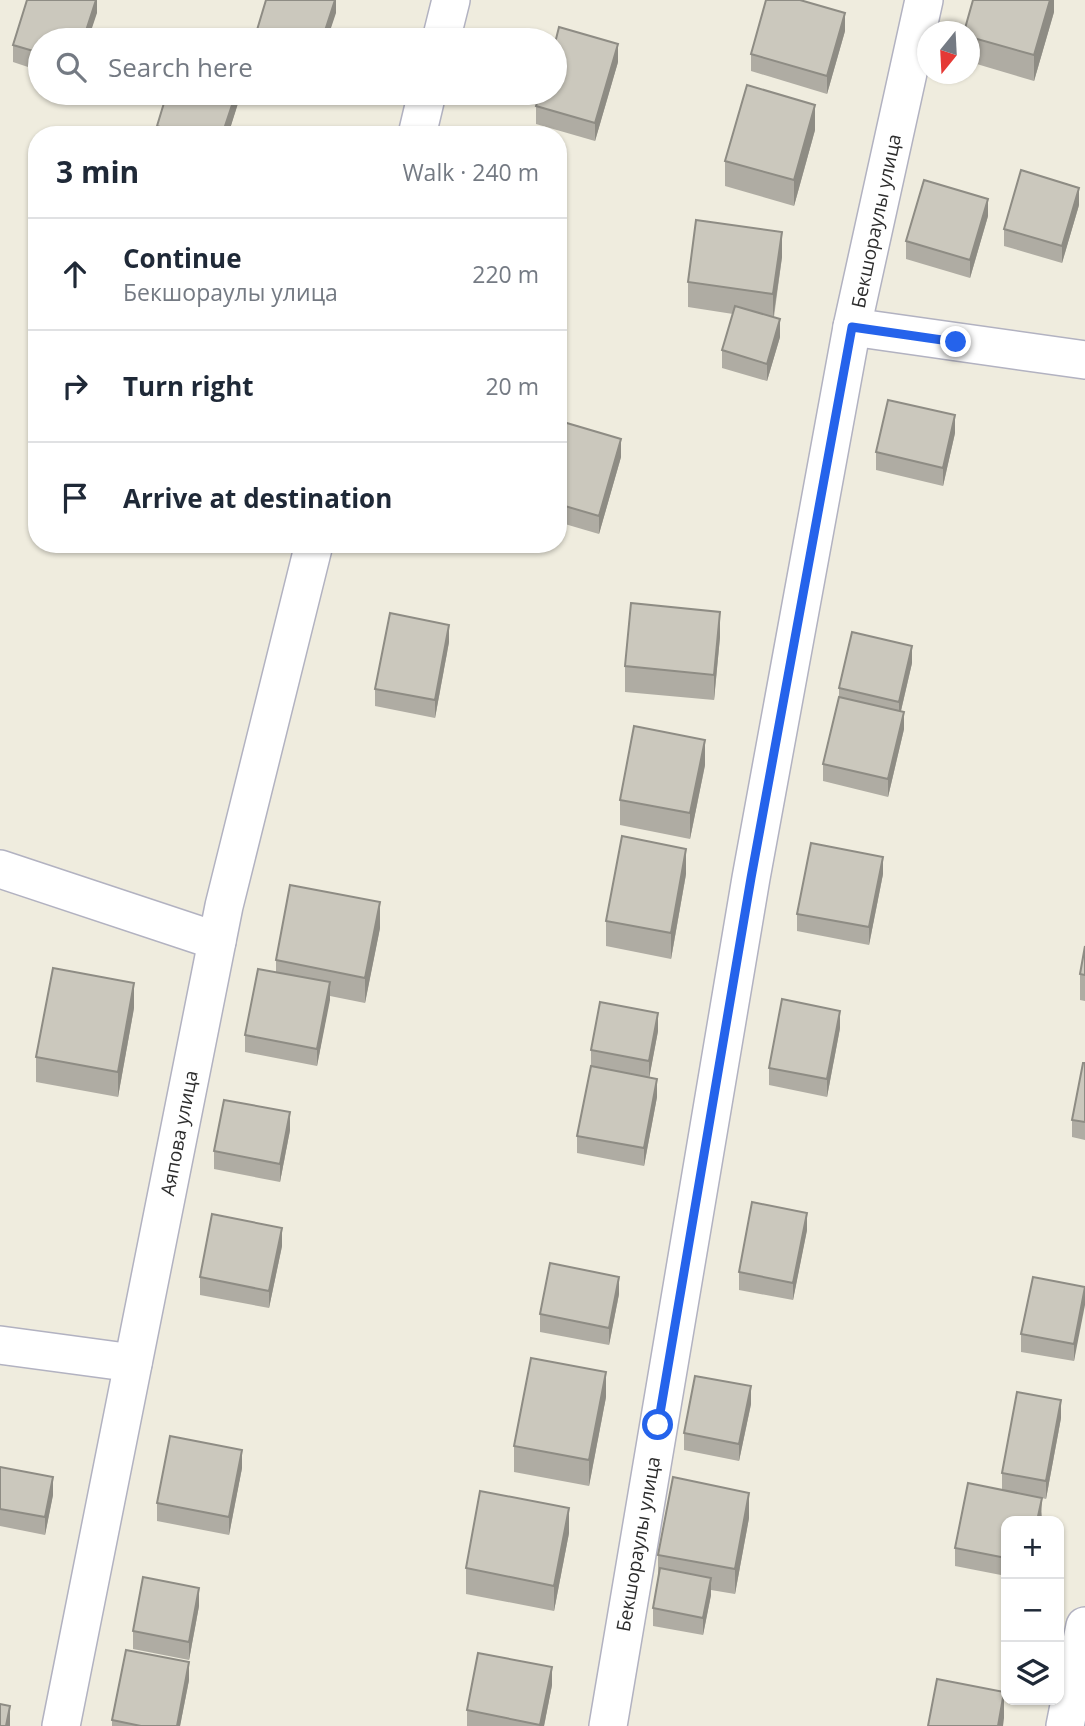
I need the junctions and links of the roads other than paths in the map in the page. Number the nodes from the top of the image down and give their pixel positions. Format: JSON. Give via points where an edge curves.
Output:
{"nodes":[{"id":1,"x":451,"y":0,"type":"edge"},
{"id":2,"x":924,"y":0,"type":"edge"},
{"id":3,"x":443,"y":28,"type":"edge"},
{"id":4,"x":424,"y":105,"type":"edge"},
{"id":5,"x":419,"y":126,"type":"edge"},
{"id":6,"x":852,"y":327,"type":"junction"},
{"id":7,"x":1085,"y":360,"type":"edge"},
{"id":8,"x":312,"y":553,"type":"edge"},
{"id":9,"x":0,"y":869,"type":"edge"},
{"id":10,"x":217,"y":942,"type":"junction"},
{"id":11,"x":0,"y":1345,"type":"edge"},
{"id":12,"x":133,"y":1363,"type":"junction"},
{"id":13,"x":1085,"y":1626,"type":"edge"},
{"id":14,"x":61,"y":1726,"type":"edge"},
{"id":15,"x":608,"y":1726,"type":"edge"},
{"id":16,"x":1065,"y":1726,"type":"edge"}],
"edges":[{"from":1,"to":3,"type":"street"},
{"from":2,"to":6,"type":"street","name":"Бекшораулы улица"},
{"from":4,"to":5,"type":"street"},
{"from":6,"to":7,"type":"street"},
{"from":6,"to":15,"type":"street","name":"Бекшораулы улица","via":[[751,878]]},
{"from":8,"to":10,"type":"street","name":"Аяпова улица"},
{"from":9,"to":10,"type":"street"},
{"from":10,"to":12,"type":"street","name":"Аяпова улица"},
{"from":11,"to":12,"type":"street"},
{"from":12,"to":14,"type":"street","name":"Аяпова улица"},
{"from":13,"to":16,"type":"street"}]}
